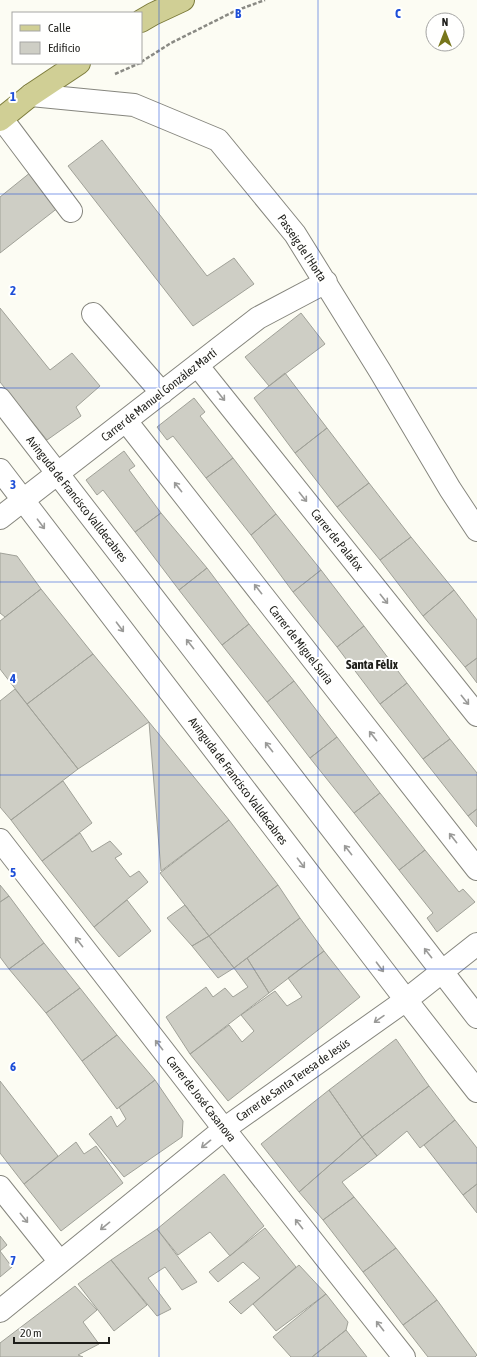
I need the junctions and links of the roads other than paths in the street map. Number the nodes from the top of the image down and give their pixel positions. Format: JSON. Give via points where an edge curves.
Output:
{"nodes":[{"id":1,"x":182,"y":0,"type":"edge"},
{"id":2,"x":142,"y":20,"type":"edge"},
{"id":3,"x":78,"y":64,"type":"edge"},
{"id":4,"x":31,"y":95,"type":"junction"},
{"id":5,"x":1,"y":120,"type":"edge"},
{"id":6,"x":71,"y":211,"type":"dead end"},
{"id":7,"x":326,"y":282,"type":"junction"},
{"id":8,"x":93,"y":314,"type":"dead end"},
{"id":9,"x":197,"y":365,"type":"junction"},
{"id":10,"x":162,"y":393,"type":"junction"},
{"id":11,"x":0,"y":399,"type":"edge"},
{"id":12,"x":126,"y":421,"type":"junction"},
{"id":13,"x":0,"y":470,"type":"edge"},
{"id":14,"x":58,"y":473,"type":"junction"},
{"id":15,"x":23,"y":500,"type":"junction"},
{"id":16,"x":0,"y":518,"type":"edge"},
{"id":17,"x":477,"y":530,"type":"edge"},
{"id":18,"x":477,"y":715,"type":"edge"},
{"id":19,"x":0,"y":840,"type":"edge"},
{"id":20,"x":477,"y":869,"type":"edge"},
{"id":21,"x":477,"y":944,"type":"edge"},
{"id":22,"x":442,"y":971,"type":"junction"},
{"id":23,"x":406,"y":1000,"type":"junction"},
{"id":24,"x":477,"y":1017,"type":"edge"},
{"id":25,"x":477,"y":1091,"type":"edge"},
{"id":26,"x":224,"y":1129,"type":"junction"},
{"id":27,"x":0,"y":1187,"type":"edge"},
{"id":28,"x":60,"y":1262,"type":"junction"},
{"id":29,"x":0,"y":1311,"type":"edge"},
{"id":30,"x":404,"y":1357,"type":"edge"}],
"edges":[{"from":1,"to":2,"type":"main road"},
{"from":3,"to":4,"type":"main road"},
{"from":4,"to":5,"type":"main road"},
{"from":4,"to":7,"type":"street","name":"Passeig de l'Horta","via":[[134,104],[218,140],[295,234]]},
{"from":5,"to":6,"type":"street"},
{"from":7,"to":9,"type":"street","name":"Carrer de Manuel González Martí","via":[[258,318]]},
{"from":7,"to":17,"type":"street","name":"Passeig de l'Horta"},
{"from":8,"to":10,"type":"street"},
{"from":9,"to":10,"type":"street","name":"Carrer de Manuel González Martí"},
{"from":9,"to":18,"type":"street","name":"Carrer de Palafox","one_way":true},
{"from":10,"to":12,"type":"street","name":"Carrer de Manuel González Martí"},
{"from":11,"to":14,"type":"street","name":"Avinguda de Francisco Valldecabres"},
{"from":12,"to":14,"type":"street","name":"Carrer de Manuel González Martí"},
{"from":20,"to":12,"type":"street","name":"Carrer de Miguel Suria","one_way":true},
{"from":13,"to":15,"type":"street","name":"Avinguda de Francisco Valldecabres"},
{"from":14,"to":15,"type":"street","name":"Carrer de Manuel González Martí"},
{"from":22,"to":14,"type":"street","name":"Avinguda de Francisco Valldecabres","one_way":true},
{"from":15,"to":16,"type":"street","name":"Carrer de Manuel González Martí"},
{"from":15,"to":23,"type":"street","name":"Avinguda de Francisco Valldecabres","one_way":true},
{"from":26,"to":19,"type":"street","name":"Carrer de José Casanova","one_way":true},
{"from":21,"to":22,"type":"street","name":"Carrer de Santa Teresa de Jesús"},
{"from":22,"to":23,"type":"street","name":"Carrer de Santa Teresa de Jesús"},
{"from":22,"to":24,"type":"street","name":"Avinguda de Francisco Valldecabres"},
{"from":23,"to":25,"type":"street","name":"Avinguda de Francisco Valldecabres"},
{"from":23,"to":26,"type":"street","name":"Carrer de Santa Teresa de Jesús","one_way":true},
{"from":26,"to":28,"type":"street","name":"Carrer de Santa Teresa de Jesús","one_way":true},
{"from":30,"to":26,"type":"street","name":"Carrer de José Casanova","one_way":true},
{"from":27,"to":28,"type":"street","one_way":true},
{"from":28,"to":29,"type":"street","name":"Carrer de Santa Teresa de Jesús"}]}
